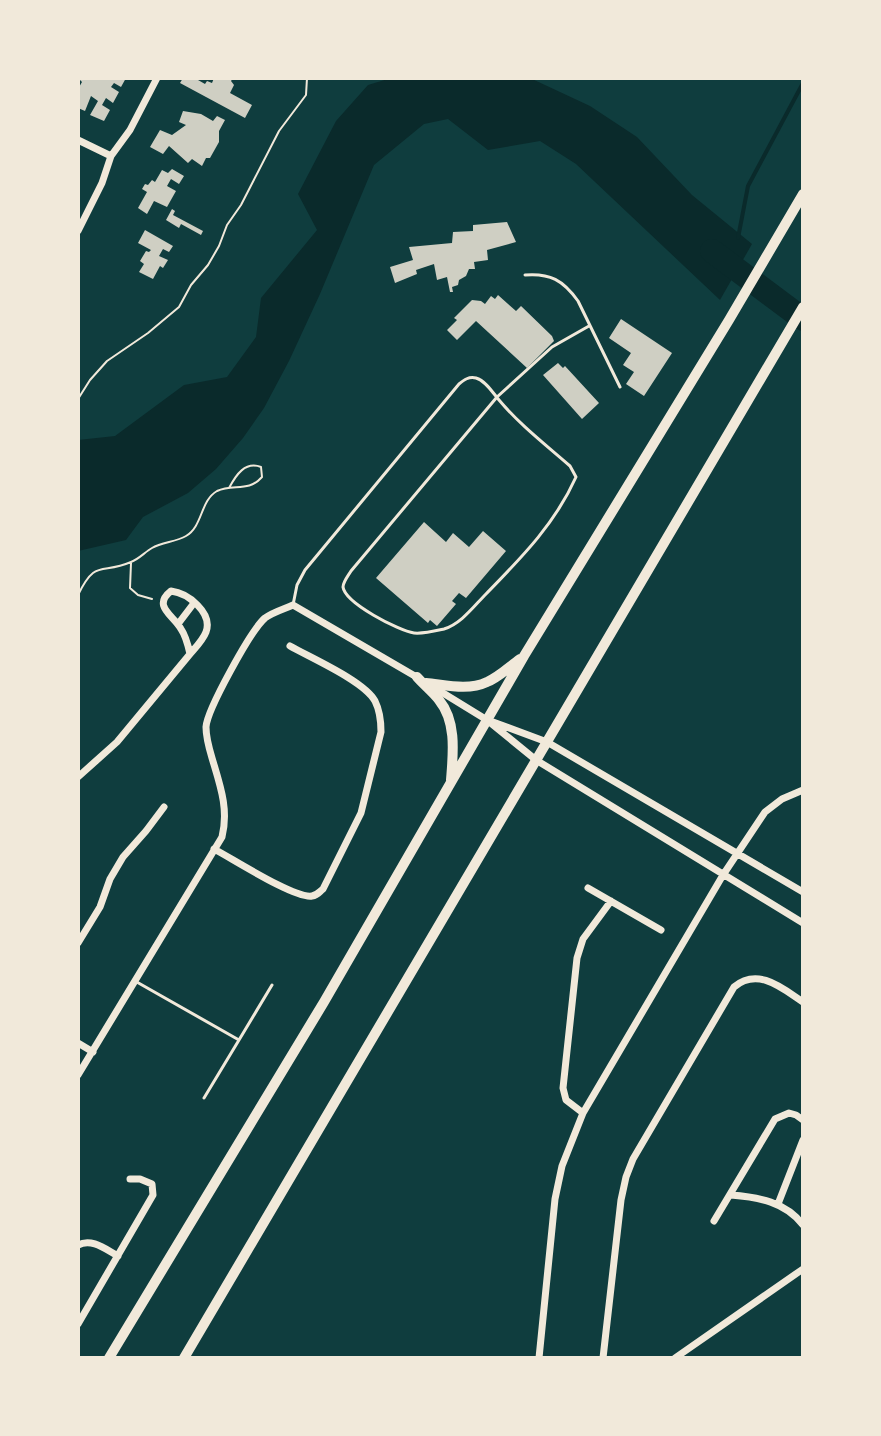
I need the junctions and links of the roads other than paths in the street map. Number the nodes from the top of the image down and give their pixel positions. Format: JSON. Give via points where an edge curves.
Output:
{"nodes":[{"id":1,"x":157,"y":78,"type":"edge"},
{"id":2,"x":78,"y":140,"type":"edge"},
{"id":3,"x":111,"y":156,"type":"junction"},
{"id":4,"x":803,"y":194,"type":"edge"},
{"id":5,"x":78,"y":231,"type":"edge"},
{"id":6,"x":525,"y":275,"type":"dead end"},
{"id":7,"x":803,"y":307,"type":"edge"},
{"id":8,"x":589,"y":326,"type":"junction"},
{"id":9,"x":620,"y":387,"type":"dead end"},
{"id":10,"x":497,"y":397,"type":"junction"},
{"id":11,"x":194,"y":603,"type":"junction"},
{"id":12,"x":293,"y":605,"type":"junction"},
{"id":13,"x":178,"y":624,"type":"junction"},
{"id":14,"x":290,"y":646,"type":"dead end"},
{"id":15,"x":190,"y":654,"type":"junction"},
{"id":16,"x":524,"y":656,"type":"junction"},
{"id":17,"x":421,"y":680,"type":"junction"},
{"id":18,"x":487,"y":720,"type":"junction"},
{"id":19,"x":547,"y":742,"type":"junction"},
{"id":20,"x":536,"y":760,"type":"junction"},
{"id":21,"x":78,"y":777,"type":"edge"},
{"id":22,"x":451,"y":782,"type":"junction"},
{"id":23,"x":803,"y":790,"type":"edge"},
{"id":24,"x":164,"y":807,"type":"dead end"},
{"id":25,"x":214,"y":849,"type":"junction"},
{"id":26,"x":737,"y":854,"type":"junction"},
{"id":27,"x":723,"y":875,"type":"junction"},
{"id":28,"x":588,"y":888,"type":"dead end"},
{"id":29,"x":803,"y":892,"type":"edge"},
{"id":30,"x":611,"y":901,"type":"junction"},
{"id":31,"x":803,"y":923,"type":"edge"},
{"id":32,"x":661,"y":930,"type":"dead end"},
{"id":33,"x":78,"y":943,"type":"edge"},
{"id":34,"x":135,"y":981,"type":"junction"},
{"id":35,"x":272,"y":985,"type":"dead end"},
{"id":36,"x":803,"y":1002,"type":"edge"},
{"id":37,"x":239,"y":1040,"type":"junction"},
{"id":38,"x":78,"y":1043,"type":"edge"},
{"id":39,"x":93,"y":1052,"type":"junction"},
{"id":40,"x":78,"y":1075,"type":"edge"},
{"id":41,"x":204,"y":1098,"type":"dead end"},
{"id":42,"x":583,"y":1113,"type":"junction"},
{"id":43,"x":803,"y":1120,"type":"edge"},
{"id":44,"x":803,"y":1140,"type":"edge"},
{"id":45,"x":130,"y":1179,"type":"dead end"},
{"id":46,"x":731,"y":1195,"type":"junction"},
{"id":47,"x":778,"y":1204,"type":"junction"},
{"id":48,"x":714,"y":1221,"type":"dead end"},
{"id":49,"x":803,"y":1225,"type":"edge"},
{"id":50,"x":78,"y":1245,"type":"edge"},
{"id":51,"x":118,"y":1256,"type":"junction"},
{"id":52,"x":803,"y":1269,"type":"edge"},
{"id":53,"x":78,"y":1324,"type":"edge"},
{"id":54,"x":109,"y":1358,"type":"edge"},
{"id":55,"x":184,"y":1358,"type":"edge"},
{"id":56,"x":539,"y":1358,"type":"edge"},
{"id":57,"x":603,"y":1358,"type":"edge"},
{"id":58,"x":675,"y":1358,"type":"edge"}],
"edges":[{"from":1,"to":3,"type":"street"},
{"from":2,"to":3,"type":"street"},
{"from":3,"to":5,"type":"street"},
{"from":4,"to":16,"type":"main road"},
{"from":6,"to":8,"type":"lane","via":[[542,274],[571,291]]},
{"from":7,"to":19,"type":"main road"},
{"from":8,"to":9,"type":"lane"},
{"from":8,"to":10,"type":"lane","via":[[552,347]]},
{"from":10,"to":10,"type":"lane","via":[[570,466],[574,481],[536,543],[453,625],[416,633],[383,621],[348,596],[343,589],[347,577]]},
{"from":10,"to":12,"type":"lane","via":[[475,378],[459,384],[305,570]]},
{"from":11,"to":13,"type":"street"},
{"from":11,"to":13,"type":"street","via":[[169,592],[163,602]]},
{"from":11,"to":15,"type":"street","via":[[208,623]]},
{"from":12,"to":17,"type":"street"},
{"from":12,"to":25,"type":"street","via":[[266,617],[251,633],[209,715],[207,740],[225,806],[222,837]]},
{"from":13,"to":15,"type":"street"},
{"from":14,"to":25,"type":"street","via":[[360,685],[374,700],[381,732],[361,813],[323,889],[312,896],[276,884]]},
{"from":15,"to":21,"type":"street","via":[[117,742]]},
{"from":16,"to":17,"type":"main road","via":[[478,685]]},
{"from":16,"to":18,"type":"main road"},
{"from":17,"to":18,"type":"street"},
{"from":17,"to":22,"type":"main road","via":[[438,698],[450,723]]},
{"from":18,"to":19,"type":"street"},
{"from":18,"to":20,"type":"street"},
{"from":18,"to":22,"type":"main road"},
{"from":19,"to":20,"type":"main road"},
{"from":19,"to":26,"type":"street"},
{"from":20,"to":27,"type":"street"},
{"from":20,"to":55,"type":"main road"},
{"from":22,"to":54,"type":"main road"},
{"from":23,"to":26,"type":"street","via":[[765,812]]},
{"from":24,"to":33,"type":"street","via":[[123,857]]},
{"from":25,"to":34,"type":"street"},
{"from":26,"to":27,"type":"street"},
{"from":26,"to":29,"type":"street"},
{"from":27,"to":31,"type":"street"},
{"from":27,"to":42,"type":"street"},
{"from":28,"to":30,"type":"street"},
{"from":30,"to":32,"type":"street"},
{"from":30,"to":42,"type":"street","via":[[580,944],[577,958],[563,1088],[566,1100]]},
{"from":34,"to":37,"type":"lane"},
{"from":34,"to":39,"type":"street"},
{"from":35,"to":37,"type":"lane"},
{"from":36,"to":57,"type":"street","via":[[759,978],[734,987],[633,1159],[621,1200]]},
{"from":37,"to":41,"type":"lane"},
{"from":38,"to":39,"type":"street"},
{"from":39,"to":40,"type":"street"},
{"from":42,"to":56,"type":"street","via":[[555,1199]]},
{"from":43,"to":46,"type":"street","via":[[789,1113],[775,1119]]},
{"from":44,"to":47,"type":"street"},
{"from":45,"to":51,"type":"street","via":[[147,1181],[154,1191]]},
{"from":46,"to":47,"type":"street"},
{"from":46,"to":48,"type":"street"},
{"from":47,"to":49,"type":"street"},
{"from":50,"to":51,"type":"street","via":[[91,1243]]},
{"from":51,"to":53,"type":"street"},
{"from":52,"to":58,"type":"street"}]}
